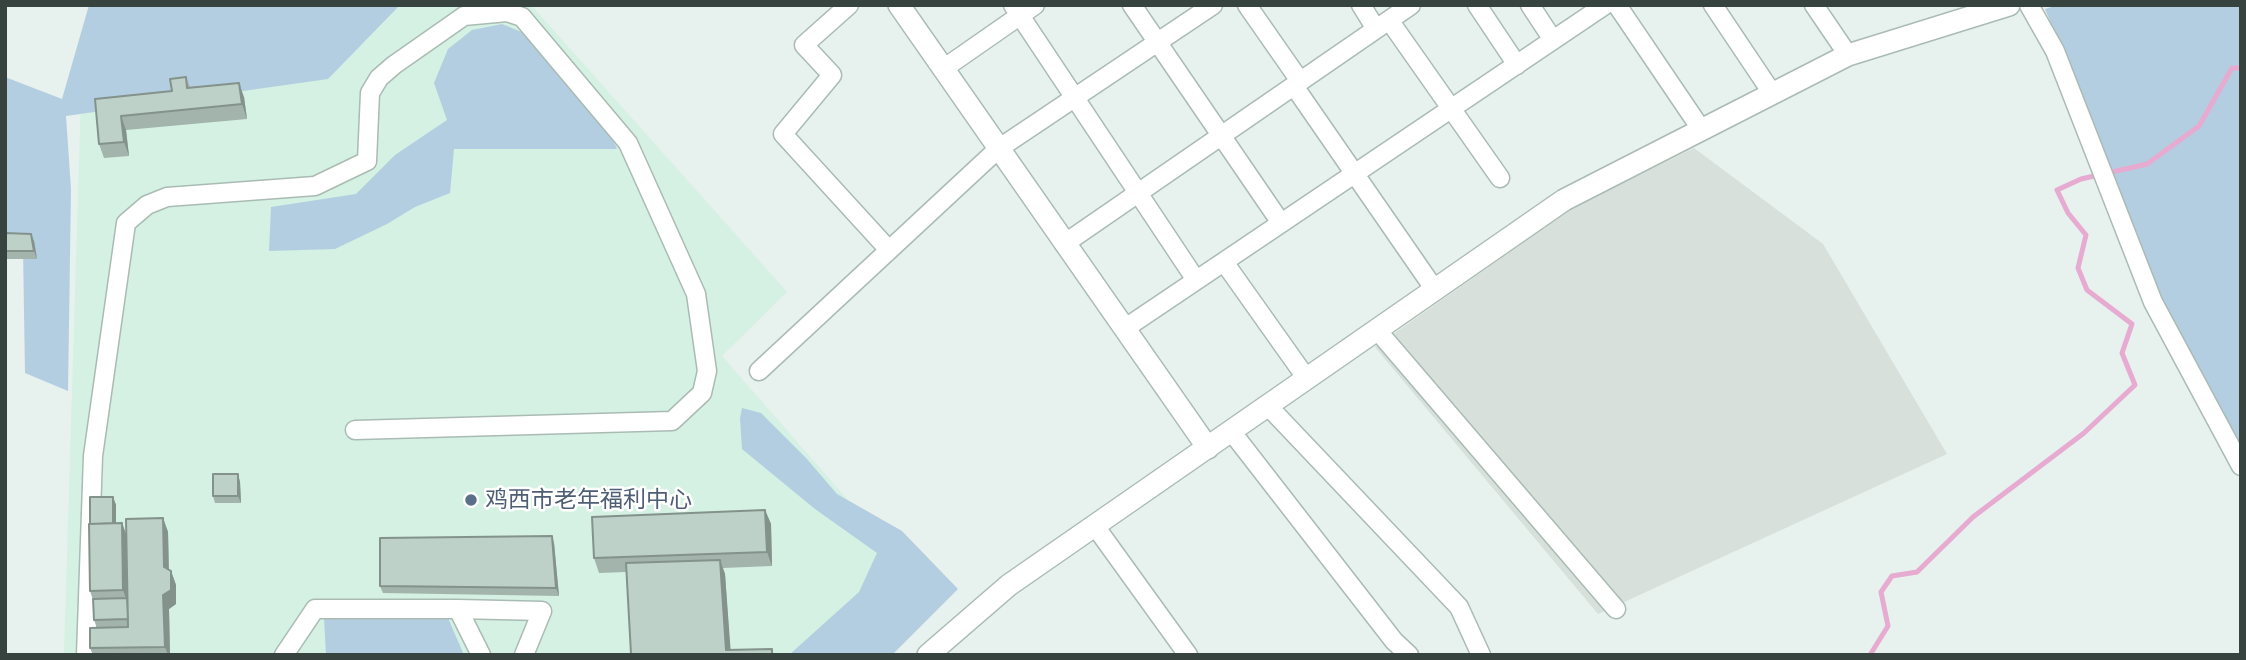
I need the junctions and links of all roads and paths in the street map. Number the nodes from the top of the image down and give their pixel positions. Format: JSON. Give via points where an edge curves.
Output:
{"nodes":[{"id":1,"x":849,"y":5,"type":"edge"},
{"id":2,"x":899,"y":5,"type":"edge"},
{"id":3,"x":1132,"y":5,"type":"edge"},
{"id":4,"x":1213,"y":5,"type":"edge"},
{"id":5,"x":1247,"y":5,"type":"edge"},
{"id":6,"x":1360,"y":5,"type":"edge"},
{"id":7,"x":1411,"y":5,"type":"edge"},
{"id":8,"x":1476,"y":5,"type":"edge"},
{"id":9,"x":1530,"y":5,"type":"edge"},
{"id":10,"x":1605,"y":5,"type":"edge"},
{"id":11,"x":1617,"y":5,"type":"edge"},
{"id":12,"x":1713,"y":5,"type":"edge"},
{"id":13,"x":1814,"y":5,"type":"edge"},
{"id":14,"x":2009,"y":5,"type":"edge"},
{"id":15,"x":2029,"y":5,"type":"edge"},
{"id":16,"x":1022,"y":9,"type":"edge"},
{"id":17,"x":1383,"y":24,"type":"junction"},
{"id":18,"x":1553,"y":40,"type":"junction"},
{"id":19,"x":1158,"y":42,"type":"junction"},
{"id":20,"x":1848,"y":55,"type":"junction"},
{"id":21,"x":1517,"y":65,"type":"junction"},
{"id":22,"x":943,"y":69,"type":"junction"},
{"id":23,"x":1297,"y":84,"type":"junction"},
{"id":24,"x":1772,"y":93,"type":"junction"},
{"id":25,"x":1074,"y":98,"type":"junction"},
{"id":26,"x":1450,"y":109,"type":"junction"},
{"id":27,"x":1701,"y":129,"type":"junction"},
{"id":28,"x":1221,"y":135,"type":"junction"},
{"id":29,"x":998,"y":149,"type":"junction"},
{"id":30,"x":1353,"y":174,"type":"junction"},
{"id":31,"x":1500,"y":178,"type":"dead end"},
{"id":32,"x":1138,"y":193,"type":"junction"},
{"id":33,"x":1281,"y":223,"type":"junction"},
{"id":34,"x":1064,"y":244,"type":"junction"},
{"id":35,"x":889,"y":250,"type":"junction"},
{"id":36,"x":1224,"y":262,"type":"junction"},
{"id":37,"x":1196,"y":281,"type":"junction"},
{"id":38,"x":1435,"y":290,"type":"junction"},
{"id":39,"x":1124,"y":329,"type":"junction"},
{"id":40,"x":1377,"y":330,"type":"junction"},
{"id":41,"x":759,"y":371,"type":"dead end"},
{"id":42,"x":1307,"y":379,"type":"junction"},
{"id":43,"x":1268,"y":406,"type":"junction"},
{"id":44,"x":355,"y":430,"type":"dead end"},
{"id":45,"x":1231,"y":431,"type":"junction"},
{"id":46,"x":1208,"y":448,"type":"junction"},
{"id":47,"x":2241,"y":466,"type":"edge"},
{"id":48,"x":1095,"y":526,"type":"junction"},
{"id":49,"x":1616,"y":608,"type":"dead end"},
{"id":50,"x":457,"y":609,"type":"junction"},
{"id":51,"x":86,"y":655,"type":"edge"},
{"id":52,"x":284,"y":655,"type":"edge"},
{"id":53,"x":481,"y":655,"type":"edge"},
{"id":54,"x":524,"y":655,"type":"edge"},
{"id":55,"x":928,"y":655,"type":"edge"},
{"id":56,"x":1188,"y":655,"type":"edge"},
{"id":57,"x":1409,"y":655,"type":"edge"},
{"id":58,"x":1481,"y":655,"type":"edge"}],
"edges":[{"from":1,"to":35,"type":"street","via":[[804,45],[832,75],[783,134]]},
{"from":2,"to":22,"type":"street"},
{"from":3,"to":19,"type":"street"},
{"from":4,"to":19,"type":"street"},
{"from":5,"to":23,"type":"street"},
{"from":6,"to":17,"type":"street"},
{"from":7,"to":17,"type":"street"},
{"from":8,"to":21,"type":"street"},
{"from":9,"to":18,"type":"street"},
{"from":10,"to":18,"type":"street"},
{"from":11,"to":27,"type":"street"},
{"from":12,"to":24,"type":"street"},
{"from":13,"to":20,"type":"street"},
{"from":14,"to":20,"type":"street"},
{"from":15,"to":47,"type":"street","via":[[2055,51],[2153,302]]},
{"from":16,"to":22,"type":"street"},
{"from":16,"to":25,"type":"street"},
{"from":17,"to":23,"type":"street"},
{"from":17,"to":26,"type":"street"},
{"from":18,"to":21,"type":"street"},
{"from":19,"to":25,"type":"street"},
{"from":19,"to":28,"type":"street"},
{"from":20,"to":24,"type":"street"},
{"from":21,"to":26,"type":"street"},
{"from":22,"to":29,"type":"street"},
{"from":23,"to":28,"type":"street"},
{"from":23,"to":30,"type":"street"},
{"from":24,"to":27,"type":"street"},
{"from":25,"to":29,"type":"street"},
{"from":25,"to":32,"type":"street"},
{"from":26,"to":30,"type":"street"},
{"from":26,"to":31,"type":"street"},
{"from":27,"to":38,"type":"street","via":[[1564,200]]},
{"from":28,"to":32,"type":"street"},
{"from":28,"to":33,"type":"street"},
{"from":29,"to":34,"type":"street"},
{"from":29,"to":35,"type":"street"},
{"from":30,"to":33,"type":"street"},
{"from":30,"to":38,"type":"street"},
{"from":32,"to":34,"type":"street"},
{"from":32,"to":37,"type":"street"},
{"from":33,"to":36,"type":"street"},
{"from":34,"to":39,"type":"street"},
{"from":35,"to":41,"type":"street"},
{"from":36,"to":37,"type":"street"},
{"from":36,"to":42,"type":"street"},
{"from":37,"to":39,"type":"street"},
{"from":38,"to":40,"type":"street"},
{"from":39,"to":46,"type":"street"},
{"from":40,"to":42,"type":"street"},
{"from":40,"to":49,"type":"street"},
{"from":42,"to":43,"type":"street"},
{"from":43,"to":45,"type":"street"},
{"from":43,"to":58,"type":"street","via":[[1459,607]]},
{"from":44,"to":51,"type":"street","via":[[672,421],[702,393],[707,371],[696,294],[628,143],[522,17],[507,12],[464,16],[379,78],[370,93],[367,161],[315,186],[167,197],[126,223],[93,456]]},
{"from":45,"to":46,"type":"street"},
{"from":45,"to":57,"type":"street"},
{"from":46,"to":48,"type":"street"},
{"from":48,"to":55,"type":"street","via":[[1009,585]]},
{"from":48,"to":56,"type":"street"},
{"from":50,"to":52,"type":"street","via":[[315,609]]},
{"from":50,"to":53,"type":"street"},
{"from":50,"to":54,"type":"street","via":[[542,611]]}]}
